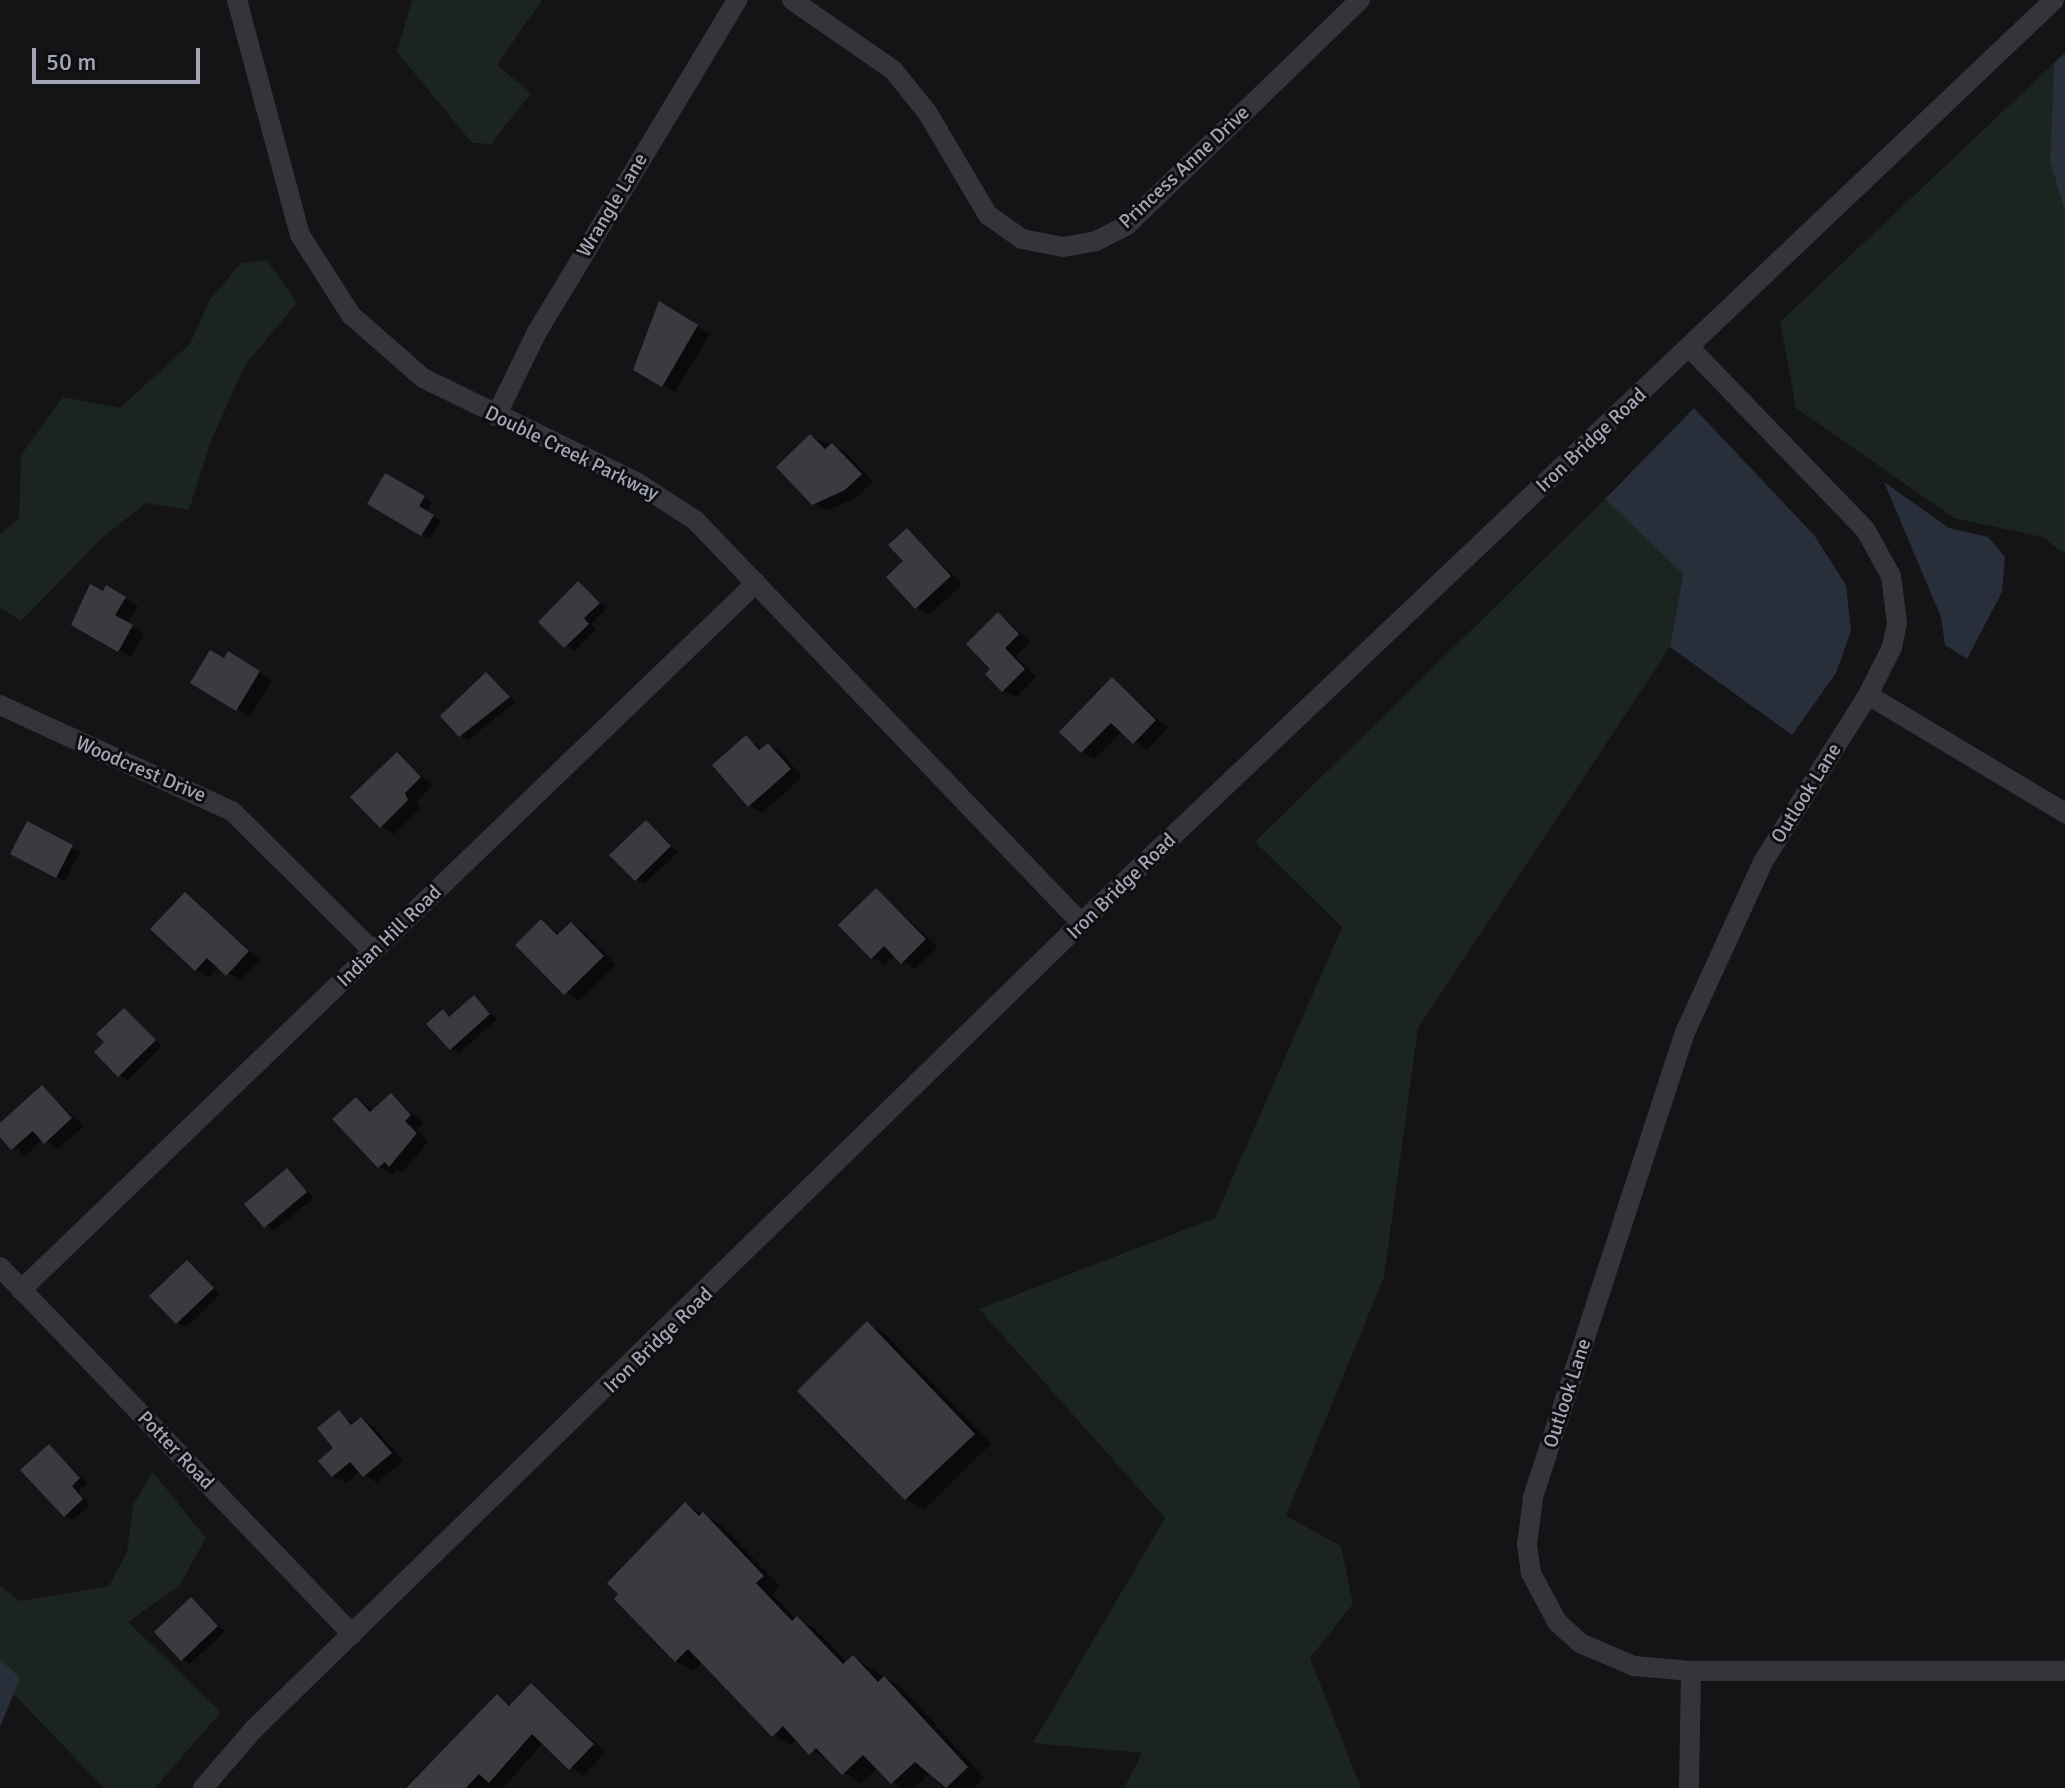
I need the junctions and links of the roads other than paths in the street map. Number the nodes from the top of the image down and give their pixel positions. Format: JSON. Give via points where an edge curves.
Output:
{"nodes":[{"id":1,"x":237,"y":0,"type":"edge"},
{"id":2,"x":737,"y":0,"type":"edge"},
{"id":3,"x":792,"y":0,"type":"edge"},
{"id":4,"x":1360,"y":0,"type":"edge"},
{"id":5,"x":2054,"y":0,"type":"edge"},
{"id":6,"x":1689,"y":347,"type":"junction"},
{"id":7,"x":496,"y":416,"type":"junction"},
{"id":8,"x":756,"y":583,"type":"junction"},
{"id":9,"x":1868,"y":695,"type":"junction"},
{"id":10,"x":0,"y":705,"type":"edge"},
{"id":11,"x":2065,"y":813,"type":"edge"},
{"id":12,"x":1081,"y":923,"type":"junction"},
{"id":13,"x":373,"y":951,"type":"junction"},
{"id":14,"x":0,"y":1267,"type":"edge"},
{"id":15,"x":21,"y":1290,"type":"junction"},
{"id":16,"x":352,"y":1634,"type":"junction"},
{"id":17,"x":1691,"y":1671,"type":"junction"},
{"id":18,"x":2065,"y":1671,"type":"edge"},
{"id":19,"x":203,"y":1788,"type":"edge"},
{"id":20,"x":1689,"y":1788,"type":"edge"}],
"edges":[{"from":1,"to":7,"type":"street","name":"Double Creek Parkway","via":[[286,197],[320,273],[351,315],[397,359]]},
{"from":2,"to":7,"type":"street","name":"Wrangle Lane","via":[[537,332]]},
{"from":3,"to":4,"type":"street","name":"Princess Anne Drive","via":[[893,70],[927,112],[988,215],[1022,239],[1063,247],[1096,241],[1127,225]]},
{"from":5,"to":6,"type":"street","name":"Iron Bridge Road"},
{"from":6,"to":9,"type":"street","name":"Outlook Lane","via":[[1842,503],[1881,551],[1891,576],[1897,623],[1892,647]]},
{"from":6,"to":12,"type":"street","name":"Iron Bridge Road"},
{"from":7,"to":8,"type":"street","name":"Double Creek Parkway","via":[[669,502],[695,520]]},
{"from":8,"to":12,"type":"street","name":"Double Creek Parkway"},
{"from":8,"to":13,"type":"street","name":"Indian Hill Road"},
{"from":9,"to":11,"type":"street"},
{"from":9,"to":17,"type":"street","name":"Outlook Lane","via":[[1763,862],[1709,971],[1657,1112],[1527,1525],[1531,1573],[1541,1599],[1580,1643],[1634,1666]]},
{"from":10,"to":13,"type":"street","name":"Woodcrest Drive","via":[[232,811]]},
{"from":12,"to":16,"type":"street","name":"Iron Bridge Road"},
{"from":13,"to":15,"type":"street","name":"Indian Hill Road"},
{"from":14,"to":15,"type":"street","name":"Potter Road"},
{"from":15,"to":16,"type":"street","name":"Potter Road"},
{"from":16,"to":19,"type":"street","name":"Iron Bridge Road","via":[[253,1730]]},
{"from":17,"to":18,"type":"street","name":"Outlook Lane"},
{"from":17,"to":20,"type":"street"}]}
